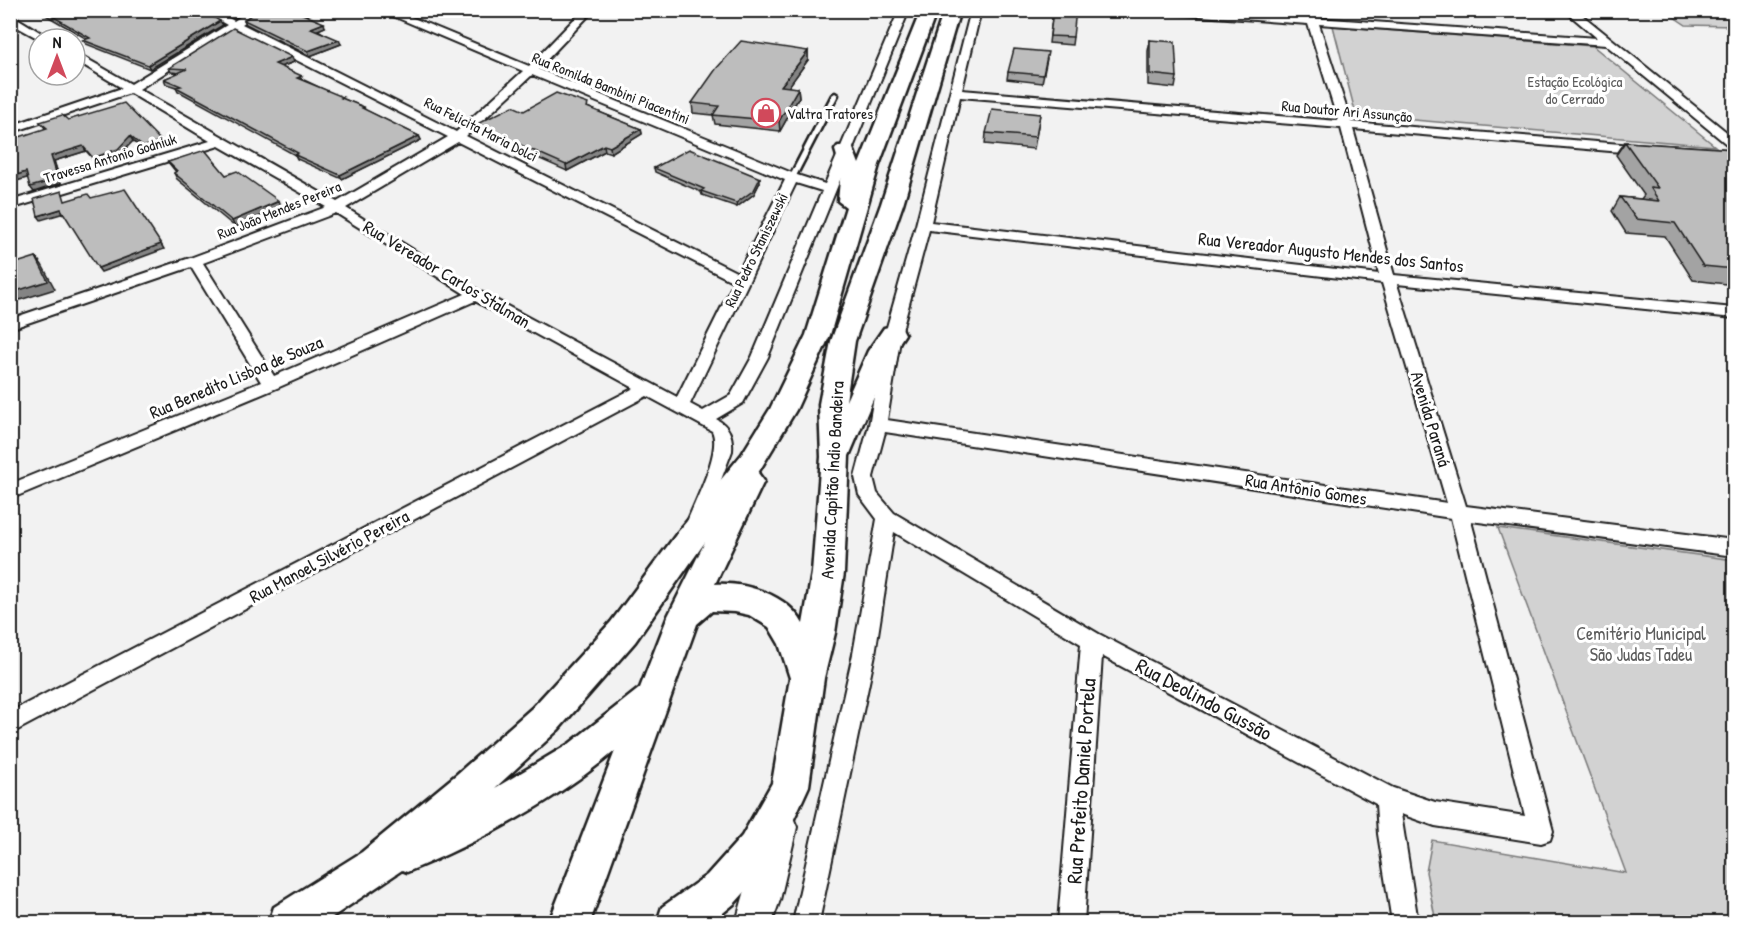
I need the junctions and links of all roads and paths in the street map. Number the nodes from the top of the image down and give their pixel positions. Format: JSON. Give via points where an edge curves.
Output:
{"nodes":[{"id":1,"x":205,"y":10,"type":"edge"},
{"id":2,"x":258,"y":10,"type":"edge"},
{"id":3,"x":384,"y":10,"type":"edge"},
{"id":4,"x":589,"y":10,"type":"edge"},
{"id":5,"x":904,"y":10,"type":"edge"},
{"id":6,"x":929,"y":10,"type":"edge"},
{"id":7,"x":952,"y":10,"type":"edge"},
{"id":8,"x":976,"y":10,"type":"edge"},
{"id":9,"x":1159,"y":10,"type":"edge"},
{"id":10,"x":1569,"y":10,"type":"edge"},
{"id":11,"x":1311,"y":16,"type":"edge"},
{"id":12,"x":13,"y":20,"type":"dead end"},
{"id":13,"x":235,"y":24,"type":"junction"},
{"id":14,"x":27,"y":28,"type":"edge"},
{"id":15,"x":1609,"y":42,"type":"junction"},
{"id":16,"x":87,"y":62,"type":"edge"},
{"id":17,"x":530,"y":71,"type":"junction"},
{"id":18,"x":132,"y":88,"type":"junction"},
{"id":19,"x":957,"y":93,"type":"junction"},
{"id":20,"x":835,"y":95,"type":"dead end"},
{"id":21,"x":1346,"y":126,"type":"junction"},
{"id":22,"x":10,"y":130,"type":"edge"},
{"id":23,"x":459,"y":136,"type":"junction"},
{"id":24,"x":220,"y":142,"type":"junction"},
{"id":25,"x":1734,"y":144,"type":"edge"},
{"id":26,"x":845,"y":150,"type":"junction"},
{"id":27,"x":1652,"y":151,"type":"edge"},
{"id":28,"x":792,"y":178,"type":"junction"},
{"id":29,"x":829,"y":189,"type":"junction"},
{"id":30,"x":10,"y":204,"type":"edge"},
{"id":31,"x":337,"y":208,"type":"junction"},
{"id":32,"x":923,"y":225,"type":"junction"},
{"id":33,"x":847,"y":238,"type":"junction"},
{"id":34,"x":195,"y":261,"type":"junction"},
{"id":35,"x":1388,"y":279,"type":"junction"},
{"id":36,"x":741,"y":280,"type":"junction"},
{"id":37,"x":476,"y":295,"type":"junction"},
{"id":38,"x":1734,"y":313,"type":"edge"},
{"id":39,"x":10,"y":324,"type":"edge"},
{"id":40,"x":892,"y":334,"type":"junction"},
{"id":41,"x":830,"y":338,"type":"junction"},
{"id":42,"x":271,"y":384,"type":"junction"},
{"id":43,"x":648,"y":388,"type":"junction"},
{"id":44,"x":681,"y":405,"type":"junction"},
{"id":45,"x":704,"y":418,"type":"junction"},
{"id":46,"x":878,"y":425,"type":"junction"},
{"id":47,"x":835,"y":457,"type":"junction"},
{"id":48,"x":752,"y":461,"type":"junction"},
{"id":49,"x":10,"y":492,"type":"edge"},
{"id":50,"x":1460,"y":512,"type":"junction"},
{"id":51,"x":887,"y":518,"type":"junction"},
{"id":52,"x":689,"y":540,"type":"junction"},
{"id":53,"x":1734,"y":548,"type":"edge"},
{"id":54,"x":684,"y":616,"type":"junction"},
{"id":55,"x":1092,"y":640,"type":"junction"},
{"id":56,"x":807,"y":678,"type":"junction"},
{"id":57,"x":651,"y":700,"type":"junction"},
{"id":58,"x":10,"y":724,"type":"edge"},
{"id":59,"x":790,"y":786,"type":"junction"},
{"id":60,"x":1388,"y":798,"type":"junction"},
{"id":61,"x":1540,"y":831,"type":"joint"},
{"id":62,"x":376,"y":866,"type":"junction"},
{"id":63,"x":289,"y":922,"type":"edge"},
{"id":64,"x":570,"y":922,"type":"edge"},
{"id":65,"x":677,"y":922,"type":"edge"},
{"id":66,"x":754,"y":922,"type":"edge"},
{"id":67,"x":806,"y":922,"type":"edge"},
{"id":68,"x":1071,"y":922,"type":"edge"},
{"id":69,"x":1405,"y":922,"type":"edge"}],
"edges":[{"from":1,"to":13,"type":"street","name":"Rua Felicita Maria Dolci"},
{"from":2,"to":13,"type":"street"},
{"from":3,"to":17,"type":"street","name":"Rua Romilda Bambini Piacentini"},
{"from":4,"to":17,"type":"street","name":"Rua João Mendes Pereira"},
{"from":5,"to":26,"type":"street"},
{"from":6,"to":33,"type":"main road","name":"Avenida Capitão Índio Bandeira","via":[[869,165]]},
{"from":7,"to":41,"type":"main road","name":"Avenida Capitão Índio Bandeira","via":[[892,204]]},
{"from":8,"to":19,"type":"street","name":"Rua Deolindo Gussão"},
{"from":9,"to":11,"type":"street"},
{"from":10,"to":15,"type":"street"},
{"from":11,"to":15,"type":"street"},
{"from":11,"to":21,"type":"street","name":"Avenida Paraná"},
{"from":12,"to":14,"type":"street"},
{"from":13,"to":18,"type":"street"},
{"from":13,"to":23,"type":"street","name":"Rua Felicita Maria Dolci"},
{"from":15,"to":25,"type":"street"},
{"from":16,"to":18,"type":"street","name":"Rua Vereador Carlos Stalman"},
{"from":17,"to":23,"type":"street","name":"Rua João Mendes Pereira"},
{"from":17,"to":28,"type":"street","name":"Rua Romilda Bambini Piacentini"},
{"from":18,"to":22,"type":"street"},
{"from":18,"to":24,"type":"street","name":"Rua Vereador Carlos Stalman"},
{"from":19,"to":21,"type":"street","name":"Rua Doutor Ari Assunção"},
{"from":19,"to":32,"type":"street","name":"Rua Deolindo Gussão"},
{"from":20,"to":28,"type":"lane","name":"Rua Pedro Staniszewski"},
{"from":21,"to":27,"type":"street","name":"Rua Doutor Ari Assunção"},
{"from":21,"to":35,"type":"street","name":"Avenida Paraná"},
{"from":23,"to":31,"type":"street","name":"Rua João Mendes Pereira"},
{"from":23,"to":36,"type":"street","name":"Rua Felicita Maria Dolci"},
{"from":24,"to":30,"type":"street","name":"Travessa Antonio Godniuk"},
{"from":24,"to":31,"type":"street","name":"Rua Vereador Carlos Stalman"},
{"from":26,"to":29,"type":"street"},
{"from":26,"to":33,"type":"main road","via":[[851,170]]},
{"from":28,"to":29,"type":"street","name":"Rua Romilda Bambini Piacentini"},
{"from":28,"to":36,"type":"street","name":"Rua Pedro Staniszewski"},
{"from":29,"to":45,"type":"street","via":[[760,357],[737,399]]},
{"from":31,"to":34,"type":"street","name":"Rua João Mendes Pereira"},
{"from":31,"to":37,"type":"street","name":"Rua Vereador Carlos Stalman"},
{"from":32,"to":35,"type":"street","name":"Rua Vereador Augusto Mendes dos Santos"},
{"from":32,"to":40,"type":"street","name":"Rua Deolindo Gussão"},
{"from":33,"to":41,"type":"main road","name":"Avenida Capitão Índio Bandeira"},
{"from":34,"to":39,"type":"street","name":"Rua João Mendes Pereira"},
{"from":34,"to":42,"type":"street"},
{"from":35,"to":38,"type":"street","name":"Rua Vereador Augusto Mendes dos Santos"},
{"from":35,"to":50,"type":"street","name":"Avenida Paraná"},
{"from":36,"to":44,"type":"street","name":"Rua Pedro Staniszewski"},
{"from":37,"to":42,"type":"street","name":"Rua Benedito Lisboa de Souza"},
{"from":37,"to":43,"type":"street","name":"Rua Vereador Carlos Stalman"},
{"from":40,"to":46,"type":"street","name":"Rua Deolindo Gussão"},
{"from":40,"to":47,"type":"main road"},
{"from":41,"to":47,"type":"main road","name":"Avenida Capitão Índio Bandeira"},
{"from":41,"to":48,"type":"main road"},
{"from":42,"to":49,"type":"street","name":"Rua Benedito Lisboa de Souza"},
{"from":43,"to":44,"type":"street","name":"Rua Vereador Carlos Stalman"},
{"from":43,"to":58,"type":"street","name":"Rua Manoel Silvério Pereira"},
{"from":44,"to":45,"type":"street","name":"Rua Vereador Carlos Stalman"},
{"from":45,"to":52,"type":"street","name":"Rua Vereador Carlos Stalman","via":[[718,427],[724,438],[723,452]]},
{"from":46,"to":50,"type":"street","name":"Rua Antônio Gomes"},
{"from":46,"to":51,"type":"street","name":"Rua Deolindo Gussão","via":[[864,477],[868,495]]},
{"from":47,"to":56,"type":"main road","name":"Avenida Capitão Índio Bandeira","via":[[828,573]]},
{"from":48,"to":52,"type":"main road"},
{"from":48,"to":54,"type":"main road","via":[[750,483]]},
{"from":50,"to":53,"type":"street","name":"Rua Antônio Gomes"},
{"from":50,"to":61,"type":"street","name":"Avenida Paraná"},
{"from":51,"to":55,"type":"street","name":"Rua Deolindo Gussão"},
{"from":51,"to":67,"type":"street","via":[[864,654]]},
{"from":52,"to":62,"type":"main road","via":[[623,632],[545,719]]},
{"from":54,"to":56,"type":"main road","via":[[703,600],[729,599],[776,612],[787,624]]},
{"from":54,"to":57,"type":"main road"},
{"from":55,"to":60,"type":"street","name":"Rua Deolindo Gussão"},
{"from":55,"to":68,"type":"street","name":"Rua Prefeito Daniel Portela"},
{"from":56,"to":59,"type":"main road","name":"Avenida Capitão Índio Bandeira"},
{"from":57,"to":62,"type":"main road","via":[[582,756],[479,820]]},
{"from":57,"to":64,"type":"main road"},
{"from":59,"to":65,"type":"main road","via":[[756,850],[721,889]]},
{"from":59,"to":66,"type":"main road","name":"Avenida Capitão Índio Bandeira"},
{"from":60,"to":61,"type":"street","name":"Rua Deolindo Gussão","via":[[1435,814]]},
{"from":60,"to":69,"type":"street"},
{"from":62,"to":63,"type":"main road"}]}
